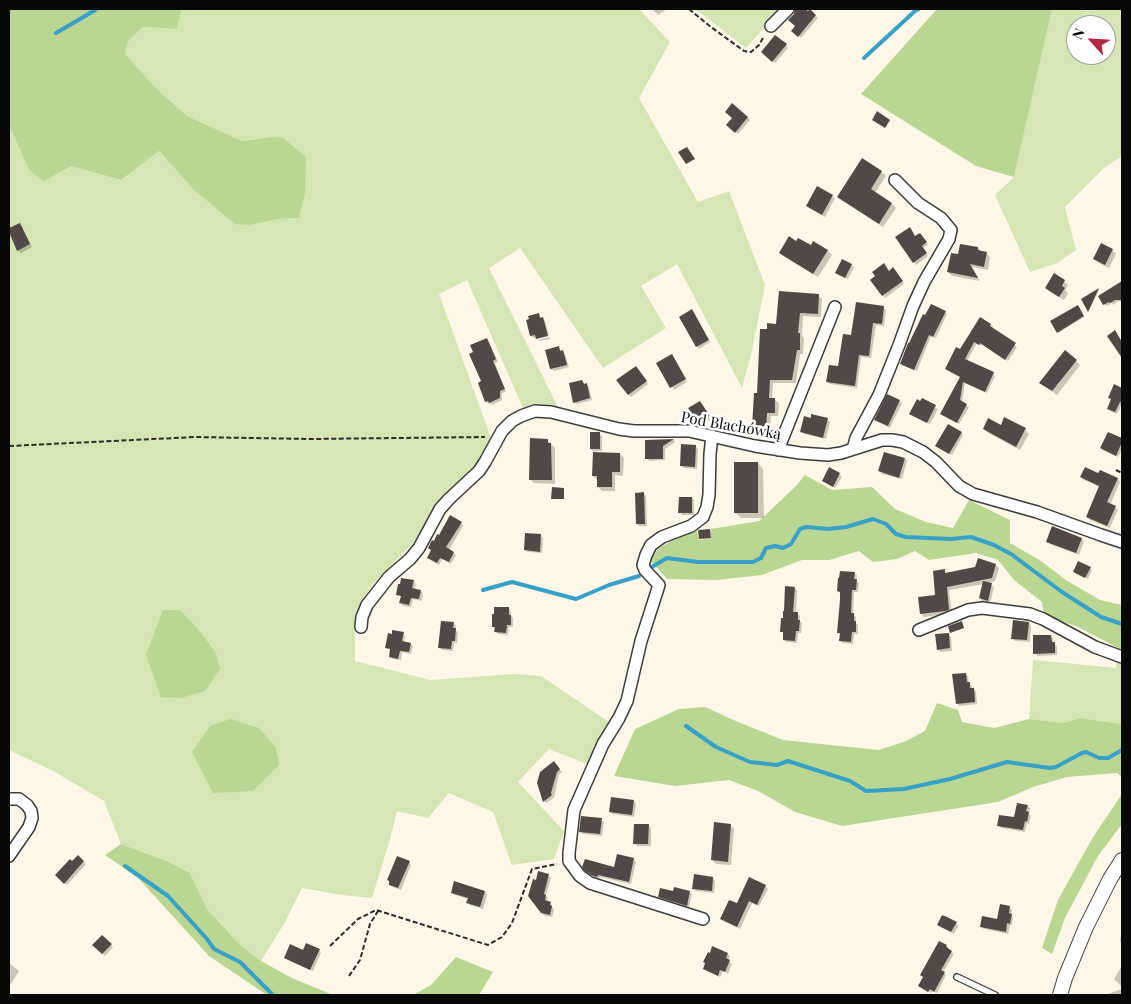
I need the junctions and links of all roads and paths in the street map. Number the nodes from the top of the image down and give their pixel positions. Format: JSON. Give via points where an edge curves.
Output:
{"nodes":[{"id":1,"x":689,"y":9,"type":"edge"},
{"id":2,"x":788,"y":9,"type":"edge"},
{"id":3,"x":771,"y":26,"type":"joint"},
{"id":4,"x":895,"y":180,"type":"dead end"},
{"id":5,"x":836,"y":307,"type":"dead end"},
{"id":6,"x":502,"y":431,"type":"junction"},
{"id":7,"x":712,"y":436,"type":"junction"},
{"id":8,"x":9,"y":446,"type":"edge"},
{"id":9,"x":853,"y":449,"type":"junction"},
{"id":10,"x":778,"y":450,"type":"junction"},
{"id":11,"x":1116,"y":470,"type":"dead end"},
{"id":12,"x":1122,"y":473,"type":"edge"},
{"id":13,"x":1122,"y":542,"type":"edge"},
{"id":14,"x":361,"y":628,"type":"dead end"},
{"id":15,"x":919,"y":630,"type":"dead end"},
{"id":16,"x":1122,"y":657,"type":"edge"},
{"id":17,"x":9,"y":799,"type":"edge"},
{"id":18,"x":9,"y":856,"type":"edge"},
{"id":19,"x":1122,"y":860,"type":"edge"},
{"id":20,"x":569,"y":861,"type":"junction"},
{"id":21,"x":378,"y":911,"type":"junction"},
{"id":22,"x":703,"y":919,"type":"dead end"},
{"id":23,"x":330,"y":946,"type":"dead end"},
{"id":24,"x":349,"y":976,"type":"dead end"},
{"id":25,"x":958,"y":977,"type":"dead end"},
{"id":26,"x":995,"y":995,"type":"edge"},
{"id":27,"x":1060,"y":995,"type":"edge"}],
"edges":[{"from":1,"to":3,"type":"path","via":[[744,51],[751,52],[759,45]]},
{"from":2,"to":3,"type":"street"},
{"from":4,"to":9,"type":"street","via":[[951,230],[913,306],[879,395]]},
{"from":5,"to":10,"type":"street"},
{"from":6,"to":7,"type":"street","name":"Pod Blachówką","via":[[521,416],[543,411],[619,429],[684,431]]},
{"from":6,"to":8,"type":"path","via":[[486,437],[195,437]]},
{"from":6,"to":14,"type":"street","name":"Pod Blachówką","via":[[479,471],[449,498],[419,548],[388,577],[367,605]]},
{"from":7,"to":10,"type":"street","name":"Pod Blachówką"},
{"from":7,"to":20,"type":"street","via":[[709,495],[702,517],[691,526],[662,537],[651,545],[646,555],[645,570],[659,585],[627,701],[603,744],[574,810]]},
{"from":9,"to":10,"type":"street","name":"Pod Blachówką","via":[[828,455]]},
{"from":9,"to":13,"type":"street","name":"Pod Blachówką","via":[[882,440],[903,442],[923,452],[959,486],[973,494]]},
{"from":11,"to":12,"type":"path"},
{"from":15,"to":16,"type":"street","via":[[968,610],[982,608],[1030,614]]},
{"from":17,"to":18,"type":"street","via":[[19,799],[27,805],[32,818]]},
{"from":19,"to":27,"type":"street","via":[[1086,927]]},
{"from":20,"to":21,"type":"path","via":[[532,869],[512,923],[502,937],[488,945]]},
{"from":20,"to":22,"type":"street","via":[[590,883]]},
{"from":21,"to":23,"type":"path","via":[[358,920]]},
{"from":21,"to":24,"type":"path","via":[[370,924],[360,960]]},
{"from":25,"to":26,"type":"lane"}]}
